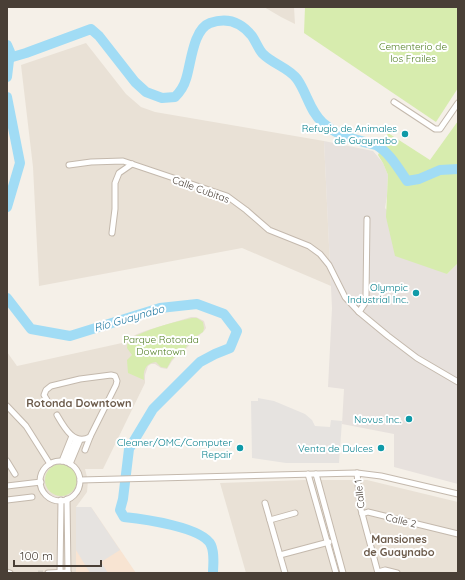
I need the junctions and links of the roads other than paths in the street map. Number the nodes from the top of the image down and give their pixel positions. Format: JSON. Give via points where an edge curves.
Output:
{"nodes":[{"id":1,"x":394,"y":102,"type":"dead end"},
{"id":2,"x":458,"y":104,"type":"edge"},
{"id":3,"x":132,"y":164,"type":"junction"},
{"id":4,"x":69,"y":165,"type":"dead end"},
{"id":5,"x":367,"y":220,"type":"dead end"},
{"id":6,"x":112,"y":233,"type":"dead end"},
{"id":7,"x":359,"y":312,"type":"junction"},
{"id":8,"x":458,"y":382,"type":"edge"},
{"id":9,"x":48,"y":400,"type":"dead end"},
{"id":10,"x":7,"y":406,"type":"edge"},
{"id":11,"x":57,"y":415,"type":"dead end"},
{"id":12,"x":76,"y":438,"type":"junction"},
{"id":13,"x":90,"y":438,"type":"junction"},
{"id":14,"x":85,"y":450,"type":"dead end"},
{"id":15,"x":7,"y":461,"type":"edge"},
{"id":16,"x":66,"y":462,"type":"junction"},
{"id":17,"x":50,"y":464,"type":"junction"},
{"id":18,"x":357,"y":473,"type":"junction"},
{"id":19,"x":15,"y":474,"type":"dead end"},
{"id":20,"x":308,"y":474,"type":"junction"},
{"id":21,"x":316,"y":474,"type":"junction"},
{"id":22,"x":80,"y":480,"type":"junction"},
{"id":23,"x":40,"y":482,"type":"junction"},
{"id":24,"x":7,"y":486,"type":"edge"},
{"id":25,"x":458,"y":494,"type":"edge"},
{"id":26,"x":32,"y":497,"type":"dead end"},
{"id":27,"x":68,"y":499,"type":"junction"},
{"id":28,"x":7,"y":500,"type":"edge"},
{"id":29,"x":60,"y":500,"type":"junction"},
{"id":30,"x":265,"y":503,"type":"dead end"},
{"id":31,"x":368,"y":512,"type":"joint"},
{"id":32,"x":295,"y":513,"type":"dead end"},
{"id":33,"x":362,"y":514,"type":"junction"},
{"id":34,"x":270,"y":520,"type":"junction"},
{"id":35,"x":458,"y":534,"type":"edge"},
{"id":36,"x":334,"y":541,"type":"junction"},
{"id":37,"x":327,"y":542,"type":"junction"},
{"id":38,"x":280,"y":555,"type":"junction"},
{"id":39,"x":7,"y":572,"type":"edge"},
{"id":40,"x":378,"y":572,"type":"edge"},
{"id":41,"x":10,"y":573,"type":"edge"},
{"id":42,"x":48,"y":573,"type":"edge"},
{"id":43,"x":60,"y":573,"type":"edge"},
{"id":44,"x":68,"y":573,"type":"edge"},
{"id":45,"x":285,"y":573,"type":"edge"},
{"id":46,"x":336,"y":573,"type":"edge"},
{"id":47,"x":343,"y":573,"type":"edge"},
{"id":48,"x":397,"y":573,"type":"edge"}],
"edges":[{"from":1,"to":2,"type":"street","via":[[435,129],[440,129]]},
{"from":3,"to":4,"type":"street","name":"Calle Cubitas","via":[[112,160]]},
{"from":3,"to":6,"type":"street","via":[[119,173],[115,183]]},
{"from":3,"to":7,"type":"street","name":"Calle Cubitas","via":[[227,196],[269,230],[309,246],[329,265],[345,297]]},
{"from":5,"to":7,"type":"street","via":[[366,296]]},
{"from":7,"to":8,"type":"street","name":"Calle Cubitas","via":[[417,358]]},
{"from":9,"to":13,"type":"street","via":[[44,395],[51,386],[80,379],[115,376],[116,385]]},
{"from":10,"to":17,"type":"street","via":[[26,426]]},
{"from":11,"to":12,"type":"street","via":[[65,428]]},
{"from":12,"to":13,"type":"street"},
{"from":12,"to":16,"type":"street"},
{"from":12,"to":16,"type":"street"},
{"from":13,"to":14,"type":"street"},
{"from":15,"to":19,"type":"street"},
{"from":16,"to":17,"type":"street"},
{"from":16,"to":22,"type":"street","via":[[78,472]]},
{"from":17,"to":23,"type":"street","via":[[42,472]]},
{"from":18,"to":21,"type":"street"},
{"from":18,"to":25,"type":"street"},
{"from":18,"to":33,"type":"street","name":"Calle 1"},
{"from":20,"to":21,"type":"street"},
{"from":20,"to":22,"type":"street"},
{"from":20,"to":37,"type":"street"},
{"from":21,"to":36,"type":"street"},
{"from":22,"to":27,"type":"street","via":[[78,490]]},
{"from":23,"to":24,"type":"street"},
{"from":23,"to":29,"type":"street","via":[[43,491],[49,497]]},
{"from":26,"to":28,"type":"street"},
{"from":27,"to":29,"type":"street"},
{"from":27,"to":44,"type":"street"},
{"from":29,"to":43,"type":"street"},
{"from":30,"to":34,"type":"street"},
{"from":31,"to":33,"type":"street","name":"Calle 1"},
{"from":31,"to":35,"type":"street","name":"Calle 2"},
{"from":32,"to":34,"type":"street"},
{"from":33,"to":40,"type":"street","name":"Calle 1"},
{"from":34,"to":38,"type":"street"},
{"from":36,"to":37,"type":"street"},
{"from":36,"to":47,"type":"street"},
{"from":37,"to":38,"type":"street"},
{"from":37,"to":46,"type":"street"},
{"from":38,"to":45,"type":"street"},
{"from":39,"to":41,"type":"street"},
{"from":40,"to":48,"type":"street","via":[[385,570]]},
{"from":42,"to":43,"type":"street"},
{"from":43,"to":44,"type":"street"}]}
